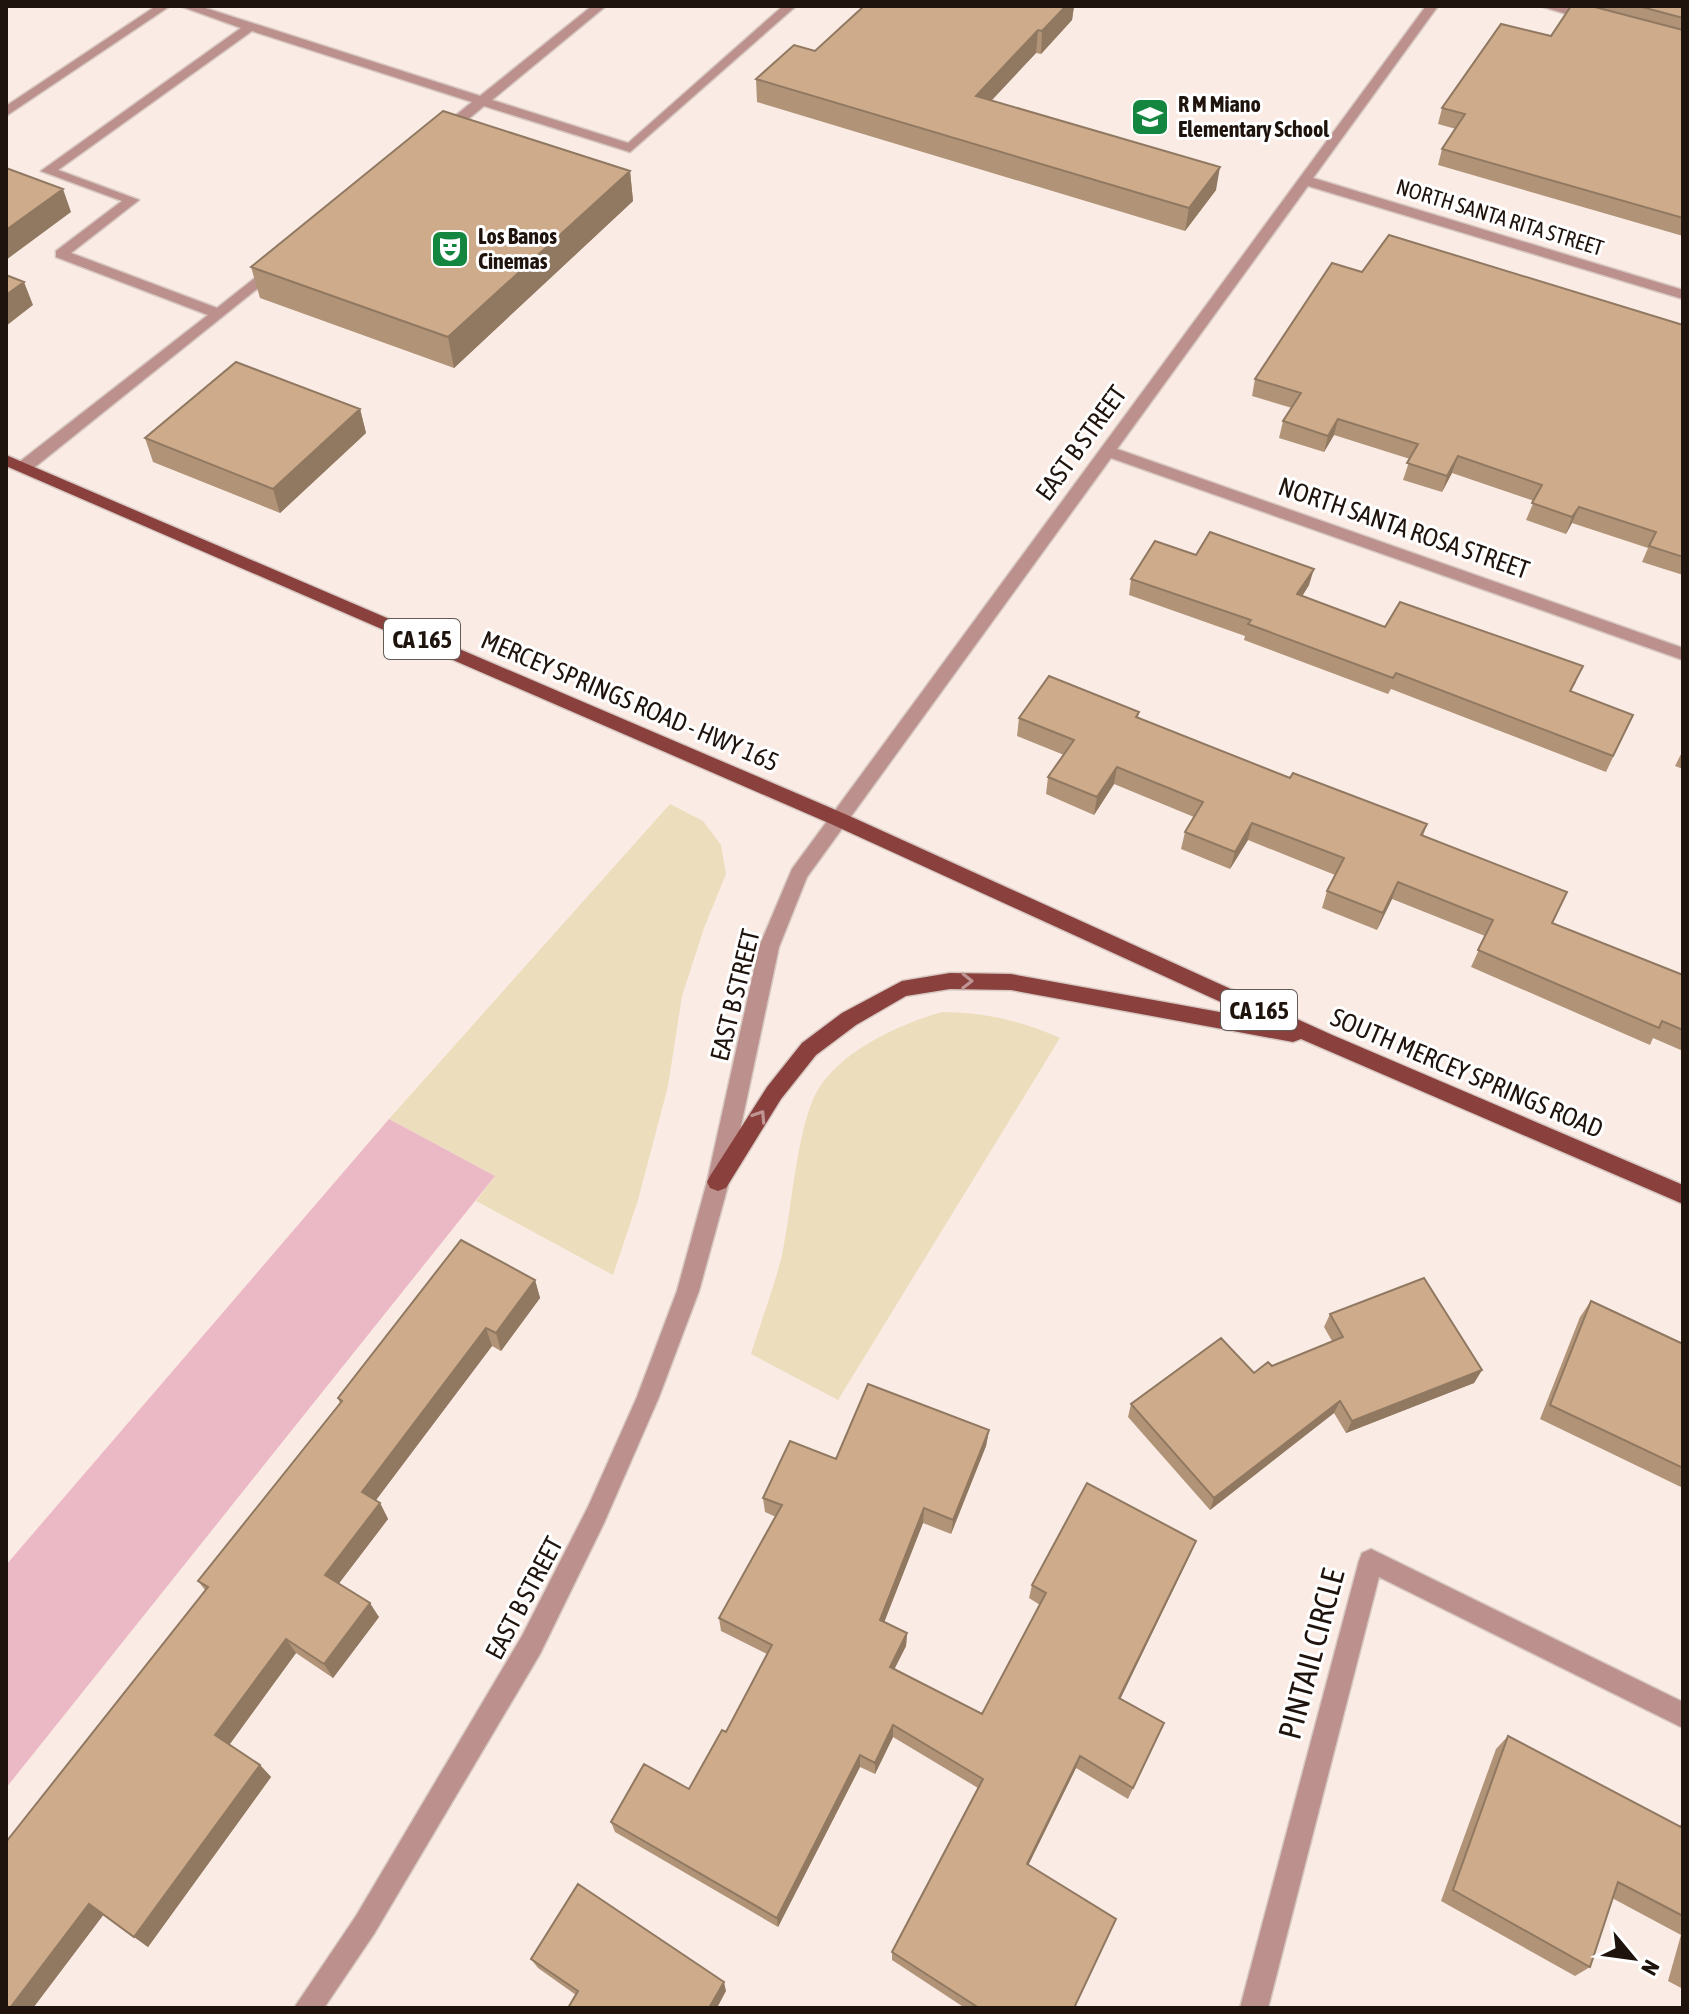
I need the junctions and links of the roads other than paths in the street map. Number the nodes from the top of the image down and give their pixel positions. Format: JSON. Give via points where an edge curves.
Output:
{"nodes":[{"id":1,"x":164,"y":6,"type":"edge"},
{"id":2,"x":186,"y":6,"type":"edge"},
{"id":3,"x":600,"y":6,"type":"edge"},
{"id":4,"x":790,"y":6,"type":"edge"},
{"id":5,"x":1432,"y":6,"type":"edge"},
{"id":6,"x":1546,"y":6,"type":"edge"},
{"id":7,"x":1607,"y":22,"type":"edge"},
{"id":8,"x":250,"y":27,"type":"junction"},
{"id":9,"x":482,"y":101,"type":"junction"},
{"id":10,"x":6,"y":112,"type":"edge"},
{"id":11,"x":434,"y":140,"type":"edge"},
{"id":12,"x":1304,"y":180,"type":"junction"},
{"id":13,"x":291,"y":256,"type":"edge"},
{"id":14,"x":1683,"y":295,"type":"edge"},
{"id":15,"x":220,"y":314,"type":"junction"},
{"id":16,"x":1107,"y":451,"type":"junction"},
{"id":17,"x":6,"y":460,"type":"edge"},
{"id":18,"x":24,"y":467,"type":"junction"},
{"id":19,"x":1683,"y":654,"type":"edge"},
{"id":20,"x":838,"y":819,"type":"junction"},
{"id":21,"x":1323,"y":1040,"type":"junction"},
{"id":22,"x":718,"y":1182,"type":"junction"},
{"id":23,"x":1683,"y":1195,"type":"edge"},
{"id":24,"x":1683,"y":1715,"type":"edge"},
{"id":25,"x":308,"y":2008,"type":"edge"},
{"id":26,"x":1254,"y":2008,"type":"edge"}],
"edges":[{"from":1,"to":10,"type":"street"},
{"from":2,"to":8,"type":"street"},
{"from":3,"to":9,"type":"street"},
{"from":4,"to":9,"type":"street","via":[[630,148]]},
{"from":5,"to":12,"type":"street","name":"EAST B STREET"},
{"from":6,"to":7,"type":"street"},
{"from":8,"to":9,"type":"street"},
{"from":8,"to":15,"type":"street","via":[[48,171],[132,200],[61,254]]},
{"from":9,"to":11,"type":"street"},
{"from":12,"to":14,"type":"street","name":"NORTH SANTA RITA STREET"},
{"from":12,"to":16,"type":"street","name":"EAST B STREET"},
{"from":13,"to":15,"type":"street"},
{"from":15,"to":18,"type":"street"},
{"from":16,"to":19,"type":"street","name":"NORTH SANTA ROSA STREET"},
{"from":16,"to":20,"type":"street","name":"EAST B STREET"},
{"from":17,"to":18,"type":"main road","name":"MERCEY SPRINGS ROAD - HWY 165","number":"CA 165"},
{"from":18,"to":20,"type":"main road","name":"MERCEY SPRINGS ROAD - HWY 165","number":"CA 165"},
{"from":20,"to":21,"type":"main road","name":"SOUTH MERCEY SPRINGS ROAD","number":"CA 165"},
{"from":20,"to":22,"type":"street","name":"EAST B STREET","via":[[799,874],[769,947]]},
{"from":22,"to":21,"type":"main road","one_way":true,"via":[[774,1093],[809,1049],[902,989],[950,981],[1011,982]]},
{"from":21,"to":23,"type":"main road","name":"SOUTH MERCEY SPRINGS ROAD","number":"CA 165"},
{"from":22,"to":25,"type":"street","name":"EAST B STREET","via":[[688,1291],[596,1515],[531,1645],[444,1795]]},
{"from":24,"to":26,"type":"street","name":"PINTAIL CIRCLE","via":[[1371,1561]]}]}
